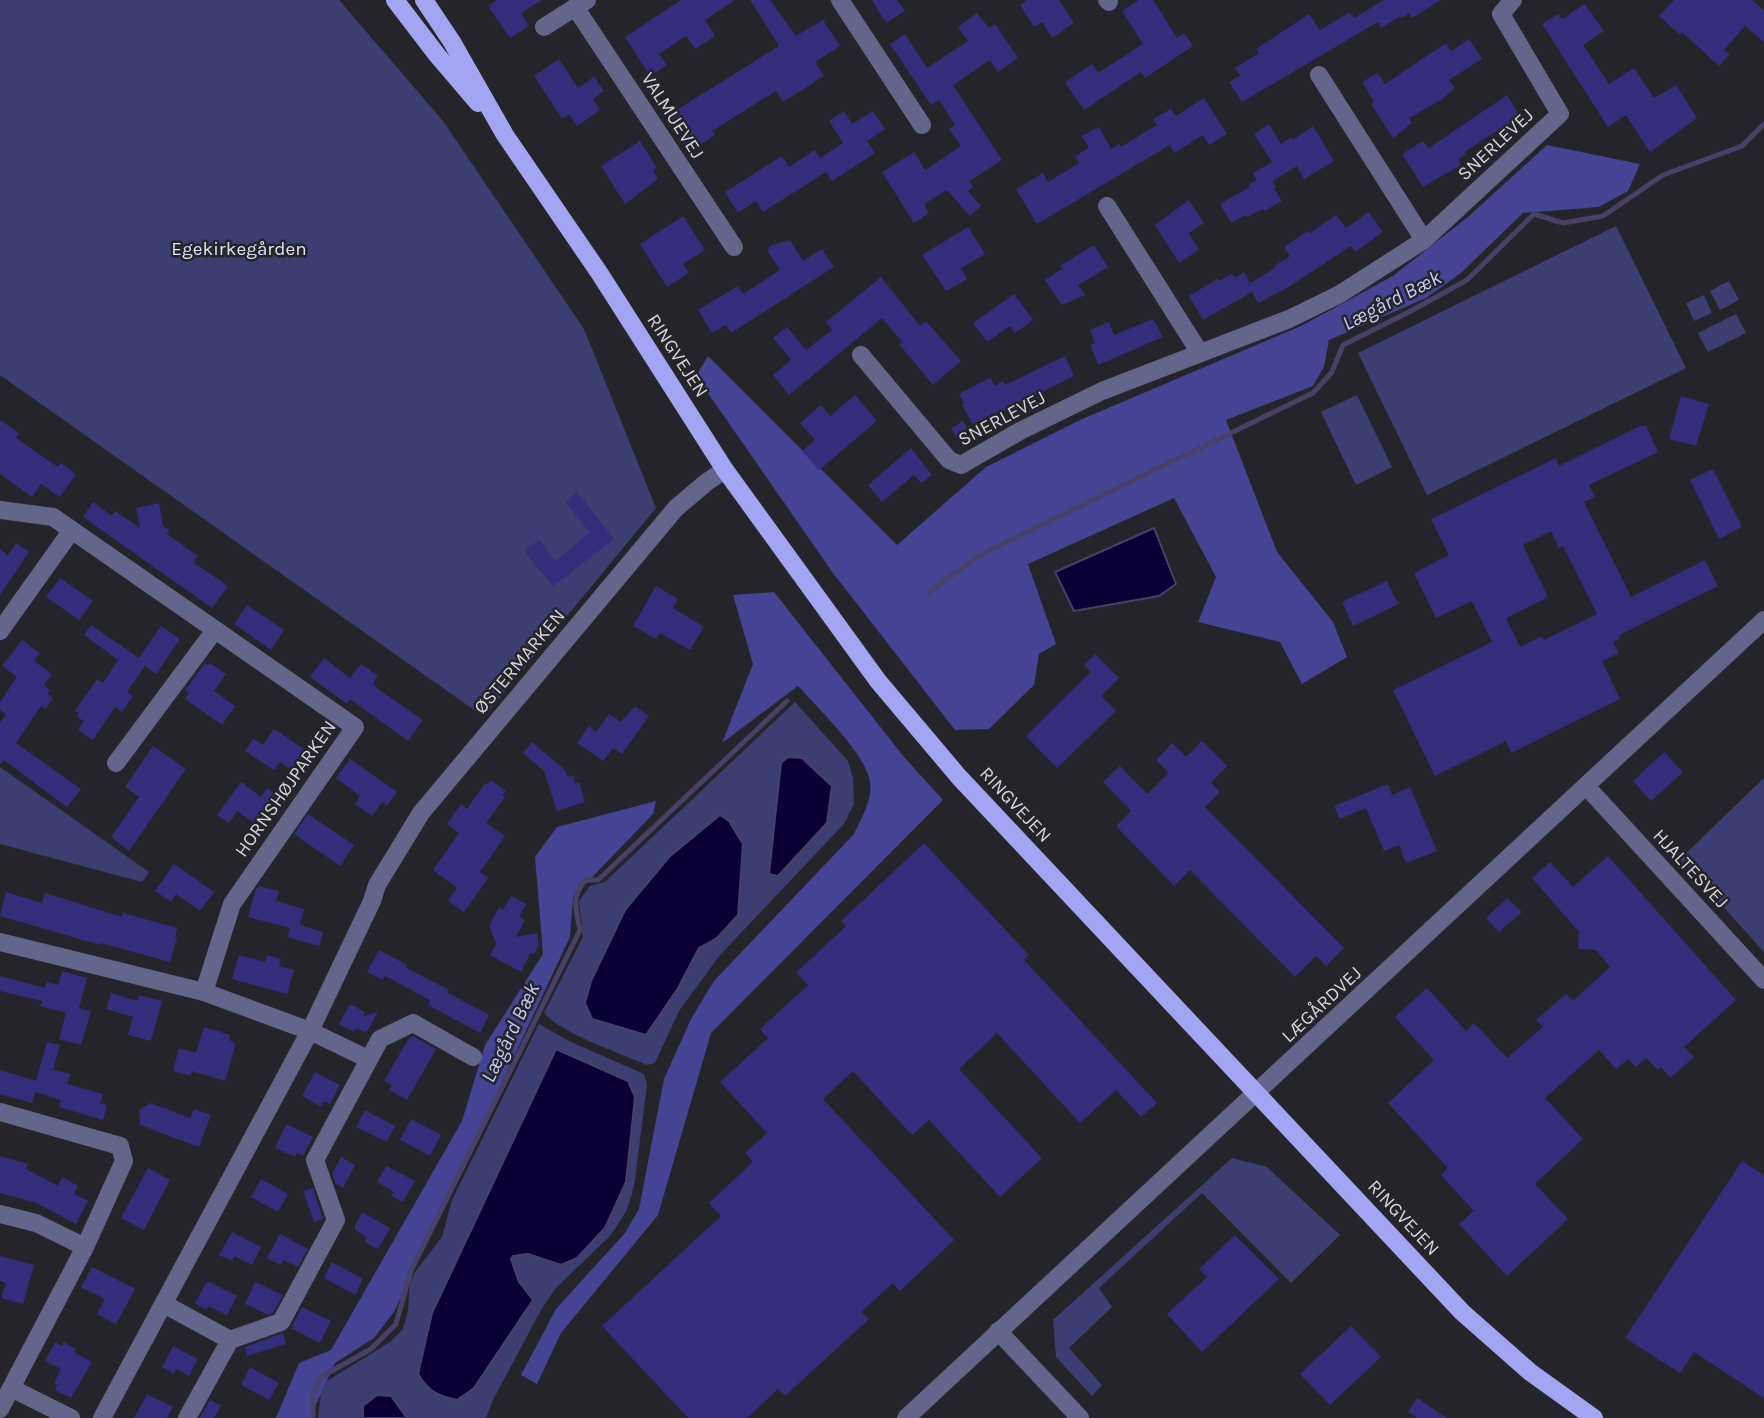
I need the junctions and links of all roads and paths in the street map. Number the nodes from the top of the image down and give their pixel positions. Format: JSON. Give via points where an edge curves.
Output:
{"nodes":[{"id":1,"x":394,"y":0,"type":"edge"},
{"id":2,"x":424,"y":0,"type":"edge"},
{"id":3,"x":840,"y":0,"type":"edge"},
{"id":4,"x":1513,"y":0,"type":"edge"},
{"id":5,"x":581,"y":4,"type":"edge"},
{"id":6,"x":544,"y":27,"type":"dead end"},
{"id":7,"x":1319,"y":75,"type":"dead end"},
{"id":8,"x":922,"y":125,"type":"dead end"},
{"id":9,"x":505,"y":135,"type":"junction"},
{"id":10,"x":1107,"y":206,"type":"dead end"},
{"id":11,"x":1424,"y":240,"type":"junction"},
{"id":12,"x":734,"y":247,"type":"dead end"},
{"id":13,"x":1200,"y":353,"type":"junction"},
{"id":14,"x":861,"y":355,"type":"dead end"},
{"id":15,"x":725,"y":470,"type":"junction"},
{"id":16,"x":0,"y":510,"type":"edge"},
{"id":17,"x":72,"y":530,"type":"junction"},
{"id":18,"x":1764,"y":620,"type":"edge"},
{"id":19,"x":215,"y":630,"type":"junction"},
{"id":20,"x":0,"y":631,"type":"edge"},
{"id":21,"x":116,"y":763,"type":"dead end"},
{"id":22,"x":1586,"y":786,"type":"junction"},
{"id":23,"x":0,"y":942,"type":"edge"},
{"id":24,"x":1764,"y":981,"type":"edge"},
{"id":25,"x":204,"y":992,"type":"junction"},
{"id":26,"x":310,"y":1031,"type":"junction"},
{"id":27,"x":472,"y":1057,"type":"dead end"},
{"id":28,"x":368,"y":1059,"type":"junction"},
{"id":29,"x":1256,"y":1093,"type":"junction"},
{"id":30,"x":0,"y":1112,"type":"edge"},
{"id":31,"x":0,"y":1213,"type":"edge"},
{"id":32,"x":85,"y":1247,"type":"junction"},
{"id":33,"x":163,"y":1304,"type":"junction"},
{"id":34,"x":998,"y":1331,"type":"junction"},
{"id":35,"x":230,"y":1340,"type":"junction"},
{"id":36,"x":11,"y":1388,"type":"junction"},
{"id":37,"x":0,"y":1409,"type":"edge"},
{"id":38,"x":71,"y":1418,"type":"edge"},
{"id":39,"x":103,"y":1418,"type":"edge"},
{"id":40,"x":187,"y":1418,"type":"edge"},
{"id":41,"x":906,"y":1418,"type":"edge"},
{"id":42,"x":1080,"y":1418,"type":"edge"},
{"id":43,"x":1594,"y":1418,"type":"edge"}],
"edges":[{"from":1,"to":9,"type":"main road","name":"RINGVEJEN"},
{"from":2,"to":9,"type":"main road","name":"RINGVEJEN"},
{"from":3,"to":8,"type":"street"},
{"from":4,"to":11,"type":"street","name":"SNERLEVEJ","via":[[1501,14],[1560,114]]},
{"from":5,"to":6,"type":"street","name":"VALMUEVEJ"},
{"from":5,"to":12,"type":"street","name":"VALMUEVEJ"},
{"from":7,"to":11,"type":"street"},
{"from":9,"to":15,"type":"main road","name":"RINGVEJEN"},
{"from":10,"to":13,"type":"street"},
{"from":11,"to":13,"type":"street","name":"SNERLEVEJ","via":[[1340,294]]},
{"from":13,"to":14,"type":"street","name":"SNERLEVEJ","via":[[1102,391],[961,464],[949,460]]},
{"from":15,"to":26,"type":"street","name":"ØSTERMARKEN","via":[[676,509],[421,813],[377,885]]},
{"from":15,"to":29,"type":"main road","name":"RINGVEJEN","via":[[834,623],[924,736]]},
{"from":16,"to":17,"type":"street","name":"HORNSHØJPARKEN","via":[[53,517]]},
{"from":17,"to":19,"type":"street","name":"HORNSHØJPARKEN"},
{"from":17,"to":20,"type":"street"},
{"from":18,"to":22,"type":"street","name":"LÆGÅRDVEJ"},
{"from":19,"to":21,"type":"street"},
{"from":19,"to":25,"type":"street","name":"HORNSHØJPARKEN","via":[[355,727],[232,904]]},
{"from":22,"to":24,"type":"street","name":"HJALTESVEJ"},
{"from":22,"to":29,"type":"street","name":"LÆGÅRDVEJ"},
{"from":23,"to":25,"type":"street"},
{"from":25,"to":26,"type":"street"},
{"from":26,"to":28,"type":"street"},
{"from":26,"to":33,"type":"street"},
{"from":27,"to":28,"type":"street","via":[[413,1023],[380,1039]]},
{"from":28,"to":35,"type":"street","via":[[315,1160],[336,1220],[281,1322]]},
{"from":29,"to":34,"type":"street","name":"LÆGÅRDVEJ"},
{"from":29,"to":43,"type":"main road","name":"RINGVEJEN","via":[[1462,1312],[1530,1372]]},
{"from":30,"to":32,"type":"street","via":[[121,1146],[124,1161]]},
{"from":31,"to":32,"type":"street","via":[[36,1223]]},
{"from":32,"to":36,"type":"street"},
{"from":33,"to":35,"type":"street"},
{"from":33,"to":39,"type":"street"},
{"from":34,"to":41,"type":"street","name":"LÆGÅRDVEJ"},
{"from":34,"to":42,"type":"street"},
{"from":35,"to":40,"type":"street"},
{"from":36,"to":37,"type":"street"},
{"from":36,"to":38,"type":"street"}]}
